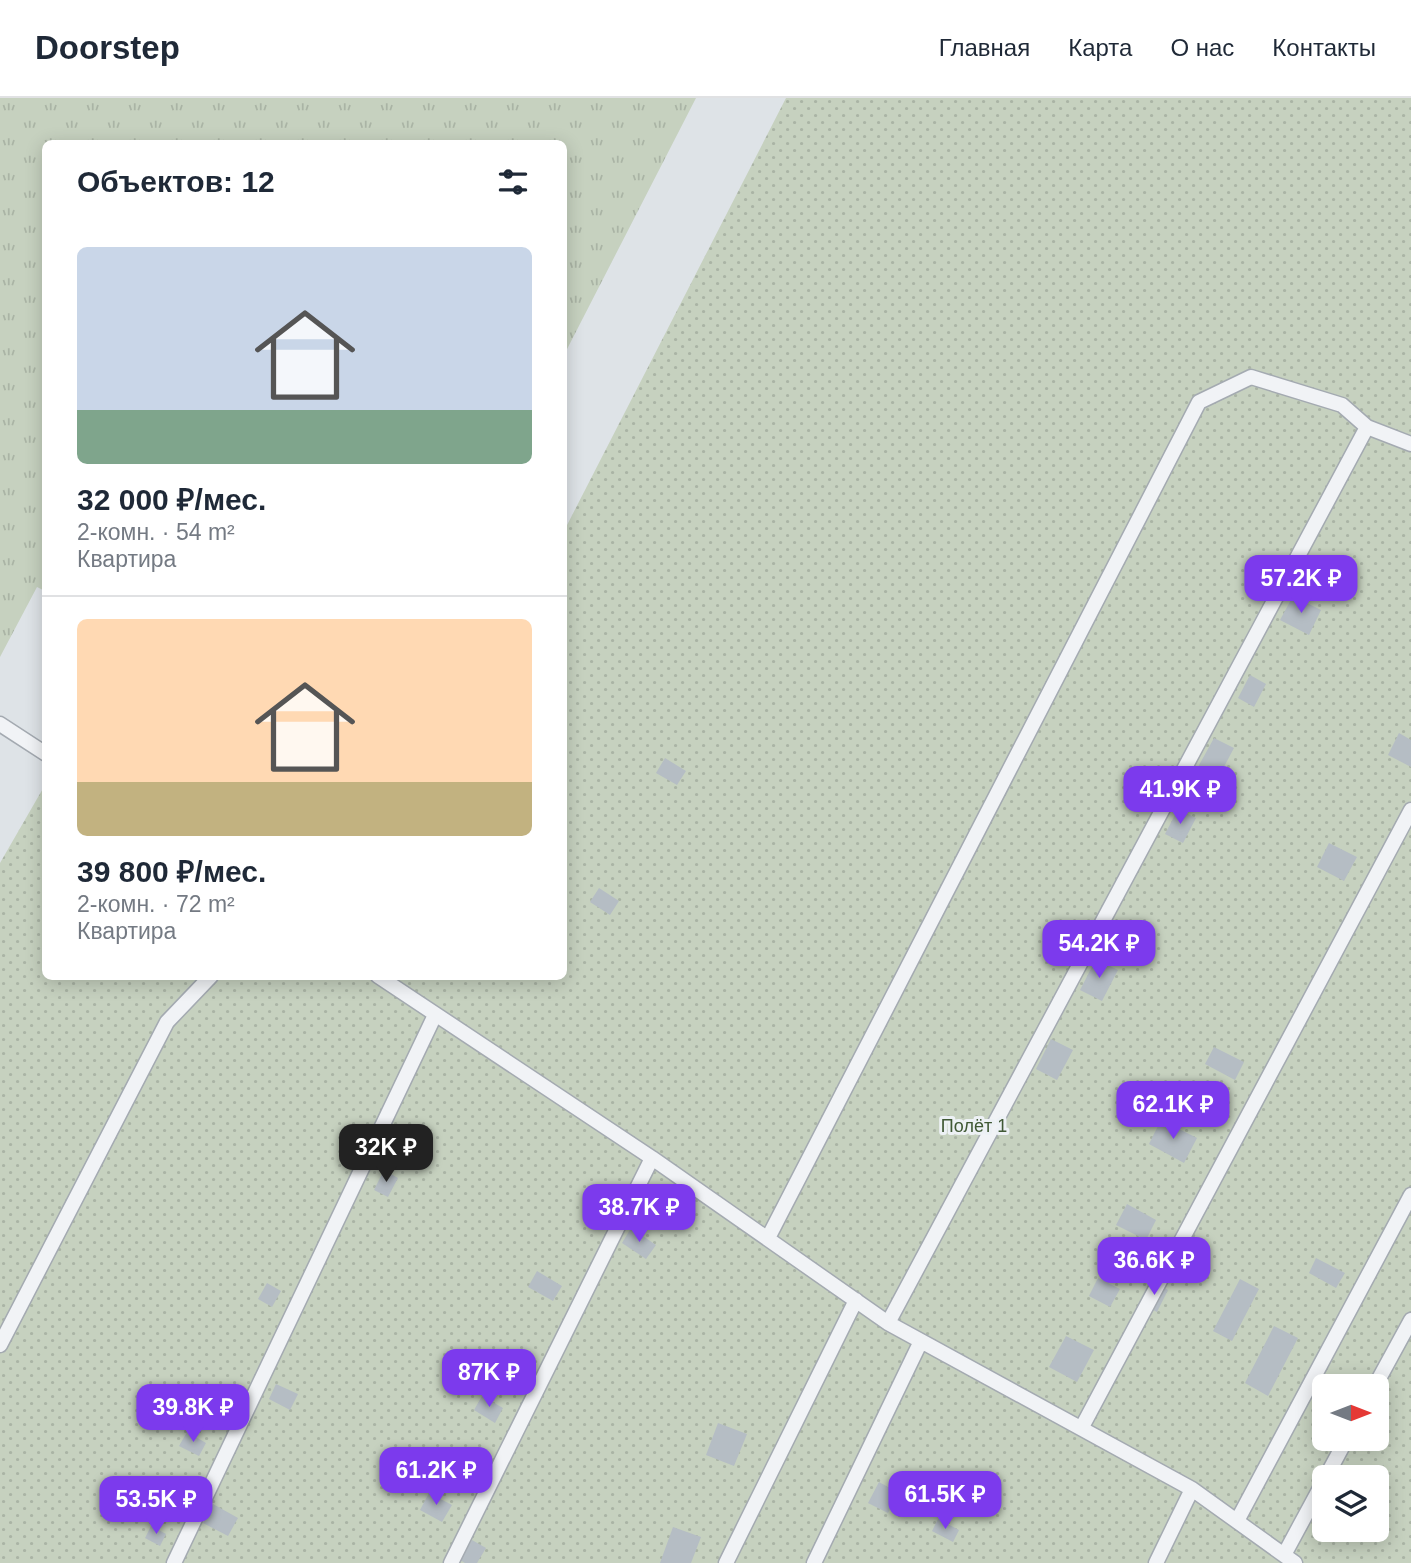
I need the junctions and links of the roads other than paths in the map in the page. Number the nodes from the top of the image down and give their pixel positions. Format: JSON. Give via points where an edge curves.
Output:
{"nodes":[{"id":1,"x":1367,"y":427,"type":"junction"},
{"id":2,"x":1411,"y":444,"type":"edge"},
{"id":3,"x":0,"y":724,"type":"edge"},
{"id":4,"x":42,"y":751,"type":"edge"},
{"id":5,"x":1411,"y":810,"type":"edge"},
{"id":6,"x":207,"y":980,"type":"edge"},
{"id":7,"x":384,"y":980,"type":"edge"},
{"id":8,"x":435,"y":1015,"type":"junction"},
{"id":9,"x":652,"y":1158,"type":"junction"},
{"id":10,"x":1411,"y":1195,"type":"edge"},
{"id":11,"x":768,"y":1238,"type":"junction"},
{"id":12,"x":856,"y":1300,"type":"junction"},
{"id":13,"x":1411,"y":1320,"type":"edge"},
{"id":14,"x":888,"y":1323,"type":"junction"},
{"id":15,"x":921,"y":1341,"type":"junction"},
{"id":16,"x":0,"y":1345,"type":"edge"},
{"id":17,"x":1382,"y":1374,"type":"edge"},
{"id":18,"x":1082,"y":1427,"type":"junction"},
{"id":19,"x":1192,"y":1489,"type":"junction"},
{"id":20,"x":1312,"y":1507,"type":"edge"},
{"id":21,"x":1237,"y":1521,"type":"junction"},
{"id":22,"x":1289,"y":1559,"type":"edge"},
{"id":23,"x":174,"y":1563,"type":"edge"},
{"id":24,"x":451,"y":1563,"type":"edge"},
{"id":25,"x":726,"y":1563,"type":"edge"},
{"id":26,"x":814,"y":1563,"type":"edge"},
{"id":27,"x":1156,"y":1563,"type":"edge"}],
"edges":[{"from":1,"to":2,"type":"lane"},
{"from":1,"to":11,"type":"lane","via":[[1342,405],[1251,377],[1199,401]]},
{"from":1,"to":14,"type":"lane"},
{"from":3,"to":4,"type":"lane"},
{"from":5,"to":18,"type":"lane"},
{"from":6,"to":16,"type":"lane","via":[[167,1022]]},
{"from":7,"to":8,"type":"lane"},
{"from":8,"to":9,"type":"lane"},
{"from":8,"to":23,"type":"lane"},
{"from":9,"to":11,"type":"lane"},
{"from":9,"to":24,"type":"lane"},
{"from":10,"to":21,"type":"lane"},
{"from":11,"to":12,"type":"lane"},
{"from":12,"to":14,"type":"lane"},
{"from":12,"to":25,"type":"lane"},
{"from":13,"to":17,"type":"lane"},
{"from":14,"to":15,"type":"lane"},
{"from":15,"to":18,"type":"lane"},
{"from":15,"to":26,"type":"lane"},
{"from":18,"to":19,"type":"lane"},
{"from":19,"to":21,"type":"lane"},
{"from":19,"to":27,"type":"lane"},
{"from":20,"to":22,"type":"lane"},
{"from":21,"to":22,"type":"lane"}]}
